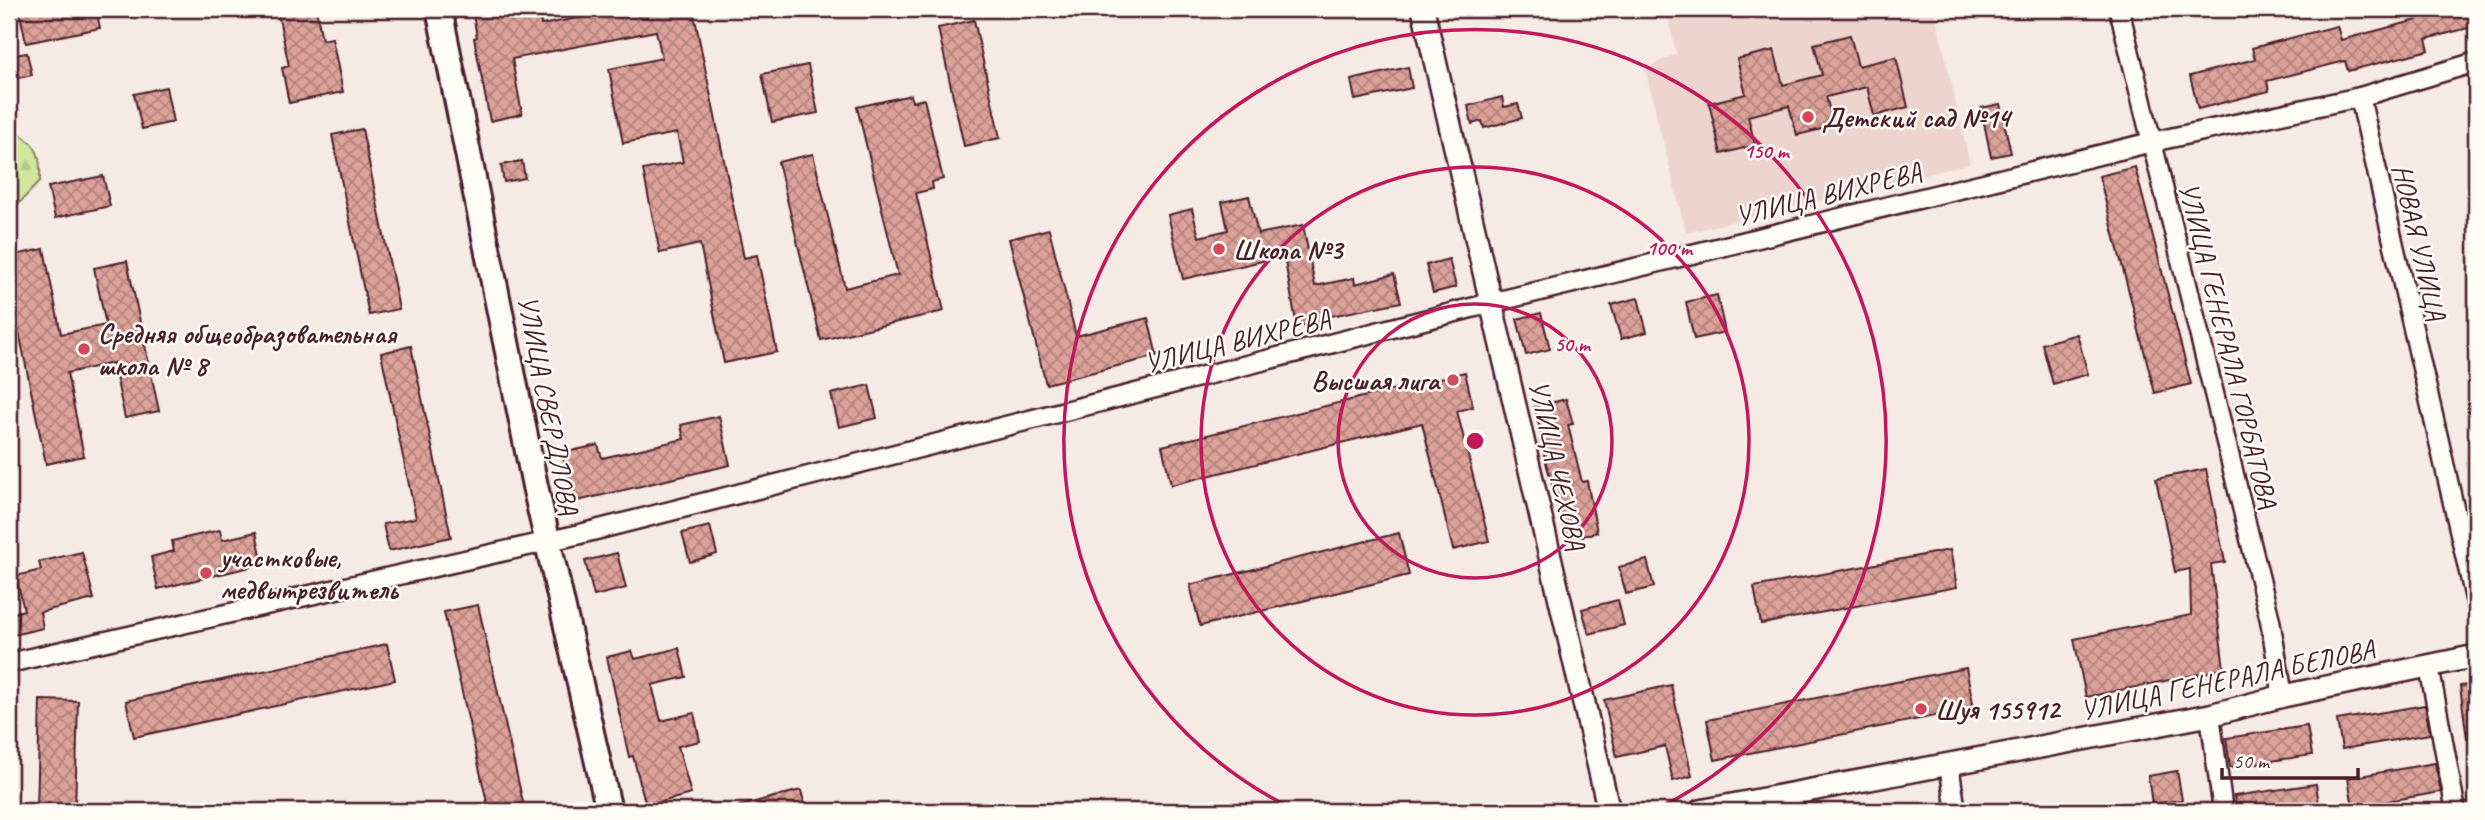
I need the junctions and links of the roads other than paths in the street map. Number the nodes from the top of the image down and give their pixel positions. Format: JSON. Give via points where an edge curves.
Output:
{"nodes":[{"id":1,"x":439,"y":9,"type":"edge"},
{"id":2,"x":1423,"y":9,"type":"edge"},
{"id":3,"x":2119,"y":9,"type":"edge"},
{"id":4,"x":2476,"y":62,"type":"edge"},
{"id":5,"x":2360,"y":97,"type":"junction"},
{"id":6,"x":2152,"y":142,"type":"junction"},
{"id":7,"x":1491,"y":303,"type":"junction"},
{"id":8,"x":547,"y":542,"type":"junction"},
{"id":9,"x":2476,"y":603,"type":"edge"},
{"id":10,"x":2476,"y":656,"type":"edge"},
{"id":11,"x":9,"y":663,"type":"edge"},
{"id":12,"x":2429,"y":666,"type":"junction"},
{"id":13,"x":2283,"y":696,"type":"junction"},
{"id":14,"x":2210,"y":715,"type":"junction"},
{"id":15,"x":1949,"y":765,"type":"junction"},
{"id":16,"x":609,"y":811,"type":"edge"},
{"id":17,"x":1609,"y":811,"type":"edge"},
{"id":18,"x":1700,"y":811,"type":"edge"},
{"id":19,"x":1956,"y":811,"type":"edge"},
{"id":20,"x":2223,"y":811,"type":"edge"},
{"id":21,"x":2456,"y":811,"type":"edge"}],
"edges":[{"from":1,"to":8,"type":"main road","name":"УЛИЦА СВЕРДЛОВА"},
{"from":2,"to":7,"type":"street","name":"УЛИЦА ЧЕХОВА"},
{"from":3,"to":6,"type":"street","name":"УЛИЦА ГЕНЕРАЛА ГОРБАТОВА"},
{"from":4,"to":5,"type":"street","name":"УЛИЦА ВИХРЕВА"},
{"from":5,"to":6,"type":"street","name":"УЛИЦА ВИХРЕВА"},
{"from":5,"to":9,"type":"street","name":"НОВАЯ УЛИЦА"},
{"from":6,"to":7,"type":"street","name":"УЛИЦА ВИХРЕВА"},
{"from":6,"to":13,"type":"street","name":"УЛИЦА ГЕНЕРАЛА ГОРБАТОВА","via":[[2270,620]]},
{"from":7,"to":8,"type":"street","name":"УЛИЦА ВИХРЕВА"},
{"from":7,"to":17,"type":"street","name":"УЛИЦА ЧЕХОВА"},
{"from":8,"to":11,"type":"street","name":"УЛИЦА ВИХРЕВА"},
{"from":8,"to":16,"type":"main road","name":"УЛИЦА СВЕРДЛОВА"},
{"from":10,"to":12,"type":"street","name":"УЛИЦА ГЕНЕРАЛА БЕЛОВА"},
{"from":12,"to":13,"type":"street","name":"УЛИЦА ГЕНЕРАЛА БЕЛОВА"},
{"from":12,"to":21,"type":"street"},
{"from":13,"to":14,"type":"street","name":"УЛИЦА ГЕНЕРАЛА БЕЛОВА"},
{"from":14,"to":15,"type":"street","name":"УЛИЦА ГЕНЕРАЛА БЕЛОВА"},
{"from":14,"to":20,"type":"street"},
{"from":15,"to":18,"type":"street","name":"УЛИЦА ГЕНЕРАЛА БЕЛОВА"},
{"from":15,"to":19,"type":"street"}]}
